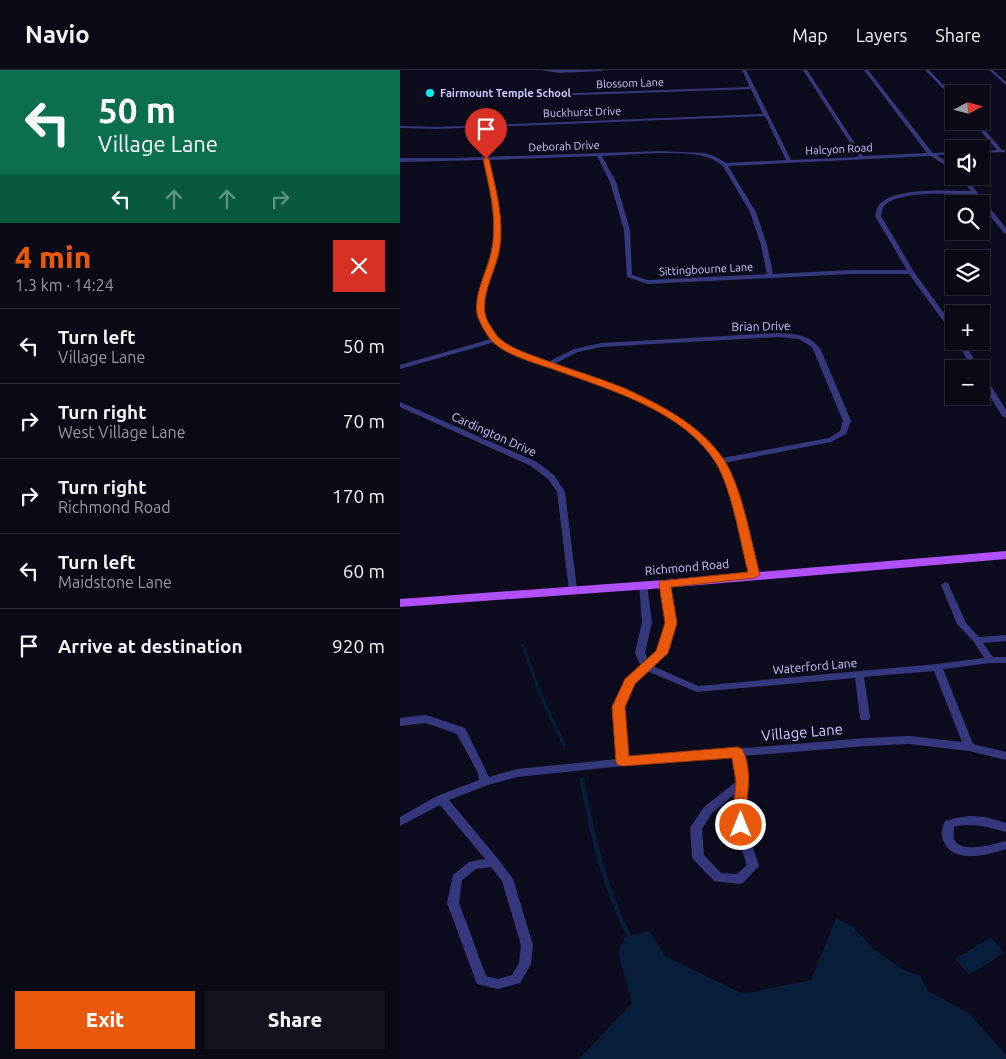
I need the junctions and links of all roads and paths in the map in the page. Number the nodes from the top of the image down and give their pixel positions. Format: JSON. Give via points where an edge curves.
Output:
{"nodes":[{"id":1,"x":542,"y":70,"type":"edge"},
{"id":2,"x":602,"y":70,"type":"edge"},
{"id":3,"x":744,"y":70,"type":"edge"},
{"id":4,"x":805,"y":70,"type":"edge"},
{"id":5,"x":866,"y":70,"type":"edge"},
{"id":6,"x":927,"y":70,"type":"edge"},
{"id":7,"x":991,"y":70,"type":"edge"},
{"id":8,"x":559,"y":72,"type":"joint"},
{"id":9,"x":1006,"y":84,"type":"edge"},
{"id":10,"x":753,"y":88,"type":"junction"},
{"id":11,"x":945,"y":89,"type":"edge"},
{"id":12,"x":507,"y":94,"type":"dead end"},
{"id":13,"x":765,"y":115,"type":"junction"},
{"id":14,"x":400,"y":127,"type":"edge"},
{"id":15,"x":983,"y":130,"type":"edge"},
{"id":16,"x":1004,"y":151,"type":"edge"},
{"id":17,"x":990,"y":152,"type":"edge"},
{"id":18,"x":945,"y":153,"type":"edge"},
{"id":19,"x":599,"y":154,"type":"junction"},
{"id":20,"x":932,"y":154,"type":"junction"},
{"id":21,"x":862,"y":158,"type":"junction"},
{"id":22,"x":486,"y":159,"type":"junction"},
{"id":23,"x":400,"y":160,"type":"edge"},
{"id":24,"x":789,"y":161,"type":"junction"},
{"id":25,"x":945,"y":163,"type":"edge"},
{"id":26,"x":725,"y":165,"type":"junction"},
{"id":27,"x":968,"y":185,"type":"edge"},
{"id":28,"x":974,"y":193,"type":"junction"},
{"id":29,"x":1006,"y":232,"type":"edge"},
{"id":30,"x":911,"y":272,"type":"junction"},
{"id":31,"x":770,"y":276,"type":"junction"},
{"id":32,"x":945,"y":319,"type":"edge"},
{"id":33,"x":496,"y":340,"type":"junction"},
{"id":34,"x":548,"y":364,"type":"junction"},
{"id":35,"x":400,"y":368,"type":"edge"},
{"id":36,"x":990,"y":390,"type":"edge"},
{"id":37,"x":400,"y":404,"type":"edge"},
{"id":38,"x":1006,"y":416,"type":"edge"},
{"id":39,"x":720,"y":461,"type":"junction"},
{"id":40,"x":1006,"y":555,"type":"edge"},
{"id":41,"x":755,"y":575,"type":"junction"},
{"id":42,"x":664,"y":584,"type":"junction"},
{"id":43,"x":643,"y":585,"type":"junction"},
{"id":44,"x":945,"y":585,"type":"dead end"},
{"id":45,"x":573,"y":590,"type":"junction"},
{"id":46,"x":400,"y":603,"type":"edge"},
{"id":47,"x":1006,"y":638,"type":"edge"},
{"id":48,"x":977,"y":640,"type":"junction"},
{"id":49,"x":990,"y":660,"type":"junction"},
{"id":50,"x":1006,"y":660,"type":"edge"},
{"id":51,"x":646,"y":667,"type":"junction"},
{"id":52,"x":937,"y":667,"type":"junction"},
{"id":53,"x":859,"y":674,"type":"junction"},
{"id":54,"x":864,"y":717,"type":"dead end"},
{"id":55,"x":400,"y":722,"type":"edge"},
{"id":56,"x":969,"y":747,"type":"junction"},
{"id":57,"x":738,"y":752,"type":"junction"},
{"id":58,"x":1006,"y":756,"type":"edge"},
{"id":59,"x":623,"y":762,"type":"junction"},
{"id":60,"x":485,"y":782,"type":"junction"},
{"id":61,"x":743,"y":782,"type":"junction"},
{"id":62,"x":441,"y":799,"type":"junction"},
{"id":63,"x":400,"y":822,"type":"edge"},
{"id":64,"x":1006,"y":828,"type":"edge"},
{"id":65,"x":1006,"y":845,"type":"edge"},
{"id":66,"x":494,"y":862,"type":"junction"}],
"edges":[{"from":1,"to":8,"type":"street"},
{"from":2,"to":8,"type":"street"},
{"from":3,"to":10,"type":"street"},
{"from":4,"to":21,"type":"street"},
{"from":5,"to":20,"type":"street"},
{"from":6,"to":11,"type":"street"},
{"from":7,"to":9,"type":"street"},
{"from":10,"to":12,"type":"street","name":"Blossom Lane","via":[[530,96]]},
{"from":10,"to":13,"type":"street"},
{"from":13,"to":14,"type":"street","name":"Buckhurst Drive"},
{"from":13,"to":24,"type":"street"},
{"from":15,"to":16,"type":"street"},
{"from":16,"to":17,"type":"street"},
{"from":18,"to":20,"type":"street","name":"Halcyon Road"},
{"from":19,"to":22,"type":"street","name":"Deborah Drive"},
{"from":19,"to":26,"type":"street","name":"Deborah Drive","via":[[699,154],[718,159]]},
{"from":19,"to":31,"type":"street","name":"Sittingbourne Lane","via":[[613,182],[627,230],[630,276],[648,282]]},
{"from":20,"to":21,"type":"street","name":"Halcyon Road"},
{"from":20,"to":25,"type":"street"},
{"from":21,"to":24,"type":"street","name":"Halcyon Road"},
{"from":22,"to":23,"type":"street","name":"Deborah Drive"},
{"from":22,"to":33,"type":"street","via":[[496,203],[498,235],[481,300],[481,313]]},
{"from":24,"to":26,"type":"street","name":"Halcyon Road"},
{"from":26,"to":31,"type":"street","via":[[753,212]]},
{"from":27,"to":28,"type":"street"},
{"from":28,"to":29,"type":"street"},
{"from":28,"to":30,"type":"street","via":[[903,196],[880,207],[878,216]]},
{"from":30,"to":31,"type":"street","name":"Sittingbourne Lane"},
{"from":30,"to":32,"type":"street"},
{"from":33,"to":34,"type":"street"},
{"from":33,"to":35,"type":"street"},
{"from":34,"to":39,"type":"street","via":[[656,407],[686,426]]},
{"from":34,"to":39,"type":"street","name":"Brian Drive","via":[[576,350],[607,344],[779,335],[811,342],[818,350],[847,421],[843,432],[831,440]]},
{"from":36,"to":38,"type":"street"},
{"from":37,"to":45,"type":"street","name":"Cardington Drive","via":[[534,464],[551,476],[561,492]]},
{"from":39,"to":41,"type":"street","via":[[735,494]]},
{"from":40,"to":41,"type":"main road","name":"Richmond Road"},
{"from":41,"to":42,"type":"main road","name":"Richmond Road"},
{"from":42,"to":43,"type":"main road","name":"Richmond Road"},
{"from":42,"to":51,"type":"street","via":[[671,623],[662,653]]},
{"from":43,"to":45,"type":"main road","name":"Richmond Road"},
{"from":43,"to":51,"type":"street","via":[[648,622],[640,653]]},
{"from":44,"to":48,"type":"street","via":[[962,624]]},
{"from":45,"to":46,"type":"main road","name":"Richmond Road"},
{"from":47,"to":48,"type":"street"},
{"from":48,"to":49,"type":"street"},
{"from":49,"to":50,"type":"street","name":"Waterford Lane"},
{"from":49,"to":52,"type":"street","name":"Waterford Lane"},
{"from":51,"to":53,"type":"street","name":"Waterford Lane","via":[[697,689]]},
{"from":51,"to":59,"type":"street","via":[[629,682],[619,707]]},
{"from":52,"to":53,"type":"street","name":"Waterford Lane"},
{"from":52,"to":56,"type":"street"},
{"from":53,"to":54,"type":"street"},
{"from":55,"to":60,"type":"street","via":[[426,719],[461,731]]},
{"from":56,"to":57,"type":"street","name":"Village Lane","via":[[909,740]]},
{"from":56,"to":58,"type":"street","name":"Village Lane"},
{"from":57,"to":59,"type":"street","name":"Village Lane"},
{"from":57,"to":61,"type":"street"},
{"from":59,"to":60,"type":"street","name":"Village Lane","via":[[517,774]]},
{"from":60,"to":62,"type":"street","name":"Village Lane"},
{"from":61,"to":61,"type":"street","via":[[708,810],[696,828],[698,857],[718,878],[740,878],[753,866],[739,815]]},
{"from":62,"to":63,"type":"street","name":"Village Lane"},
{"from":62,"to":66,"type":"street"},
{"from":64,"to":65,"type":"street","via":[[984,821],[960,820],[949,824],[946,832],[952,845],[962,851],[990,851]]},
{"from":66,"to":66,"type":"street","via":[[508,879],[527,945],[525,964],[516,980],[498,984],[481,980],[453,904],[457,878],[473,865]]}]}
